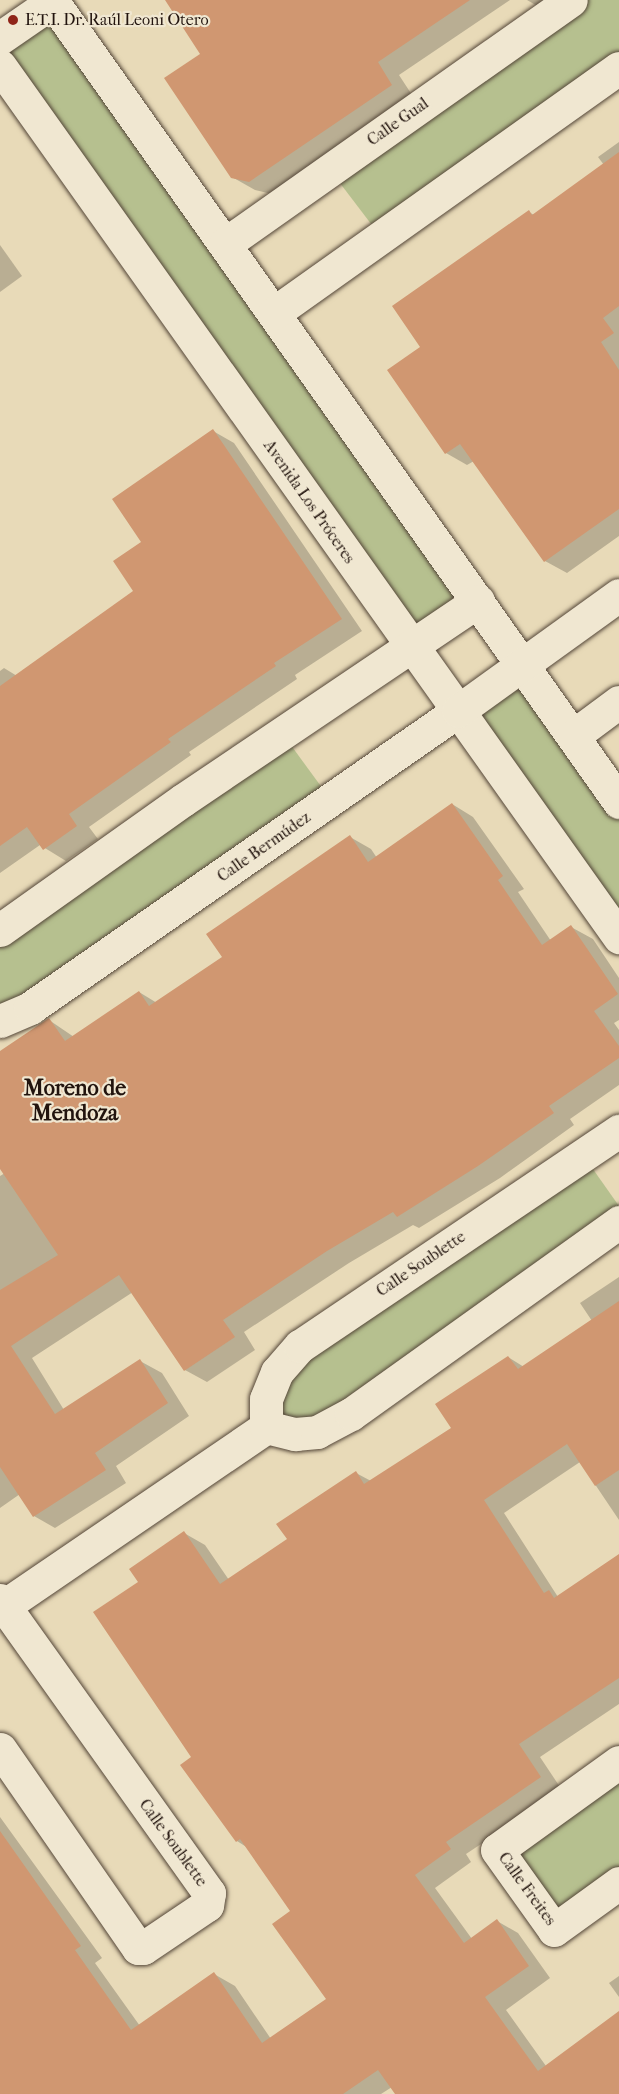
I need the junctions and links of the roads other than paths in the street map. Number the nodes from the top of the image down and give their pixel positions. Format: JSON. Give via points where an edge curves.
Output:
{"nodes":[{"id":1,"x":571,"y":0,"type":"edge"},
{"id":2,"x":54,"y":1,"type":"edge"},
{"id":3,"x":0,"y":38,"type":"edge"},
{"id":4,"x":0,"y":66,"type":"edge"},
{"id":5,"x":619,"y":68,"type":"edge"},
{"id":6,"x":225,"y":244,"type":"junction"},
{"id":7,"x":274,"y":313,"type":"junction"},
{"id":8,"x":619,"y":595,"type":"edge"},
{"id":9,"x":478,"y":601,"type":"junction"},
{"id":10,"x":412,"y":646,"type":"junction"},
{"id":11,"x":523,"y":666,"type":"junction"},
{"id":12,"x":619,"y":702,"type":"edge"},
{"id":13,"x":458,"y":711,"type":"junction"},
{"id":14,"x":573,"y":736,"type":"junction"},
{"id":15,"x":619,"y":802,"type":"edge"},
{"id":16,"x":0,"y":930,"type":"edge"},
{"id":17,"x":619,"y":937,"type":"edge"},
{"id":18,"x":0,"y":1021,"type":"edge"},
{"id":19,"x":619,"y":1131,"type":"edge"},
{"id":20,"x":619,"y":1221,"type":"edge"},
{"id":21,"x":266,"y":1427,"type":"junction"},
{"id":22,"x":2,"y":1603,"type":"edge"},
{"id":23,"x":0,"y":1749,"type":"edge"},
{"id":24,"x":619,"y":1762,"type":"edge"},
{"id":25,"x":619,"y":1883,"type":"edge"}],
"edges":[{"from":1,"to":6,"type":"street","name":"Calle Gual"},
{"from":2,"to":3,"type":"street"},
{"from":2,"to":6,"type":"street"},
{"from":4,"to":10,"type":"street","name":"Avenida Los Próceres"},
{"from":5,"to":7,"type":"street"},
{"from":6,"to":7,"type":"street"},
{"from":7,"to":9,"type":"street"},
{"from":8,"to":11,"type":"street","name":"Calle Bermúdez"},
{"from":9,"to":10,"type":"street"},
{"from":9,"to":11,"type":"street"},
{"from":10,"to":13,"type":"street","name":"Avenida Los Próceres"},
{"from":10,"to":16,"type":"street","via":[[183,800]]},
{"from":11,"to":13,"type":"street","name":"Calle Bermúdez"},
{"from":11,"to":14,"type":"street"},
{"from":12,"to":14,"type":"street"},
{"from":13,"to":17,"type":"street","name":"Avenida Los Próceres"},
{"from":13,"to":18,"type":"street","name":"Calle Bermúdez","via":[[30,1008]]},
{"from":14,"to":15,"type":"street"},
{"from":19,"to":21,"type":"street","name":"Calle Soublette","via":[[300,1346],[277,1372],[266,1399]]},
{"from":20,"to":21,"type":"street","via":[[351,1414],[317,1432],[295,1434]]},
{"from":21,"to":22,"type":"street","name":"Calle Soublette"},
{"from":22,"to":23,"type":"street","name":"Calle Soublette","via":[[209,1893],[207,1905],[138,1948]]},
{"from":24,"to":25,"type":"street","name":"Calle Freites","via":[[497,1850],[554,1930]]}]}
